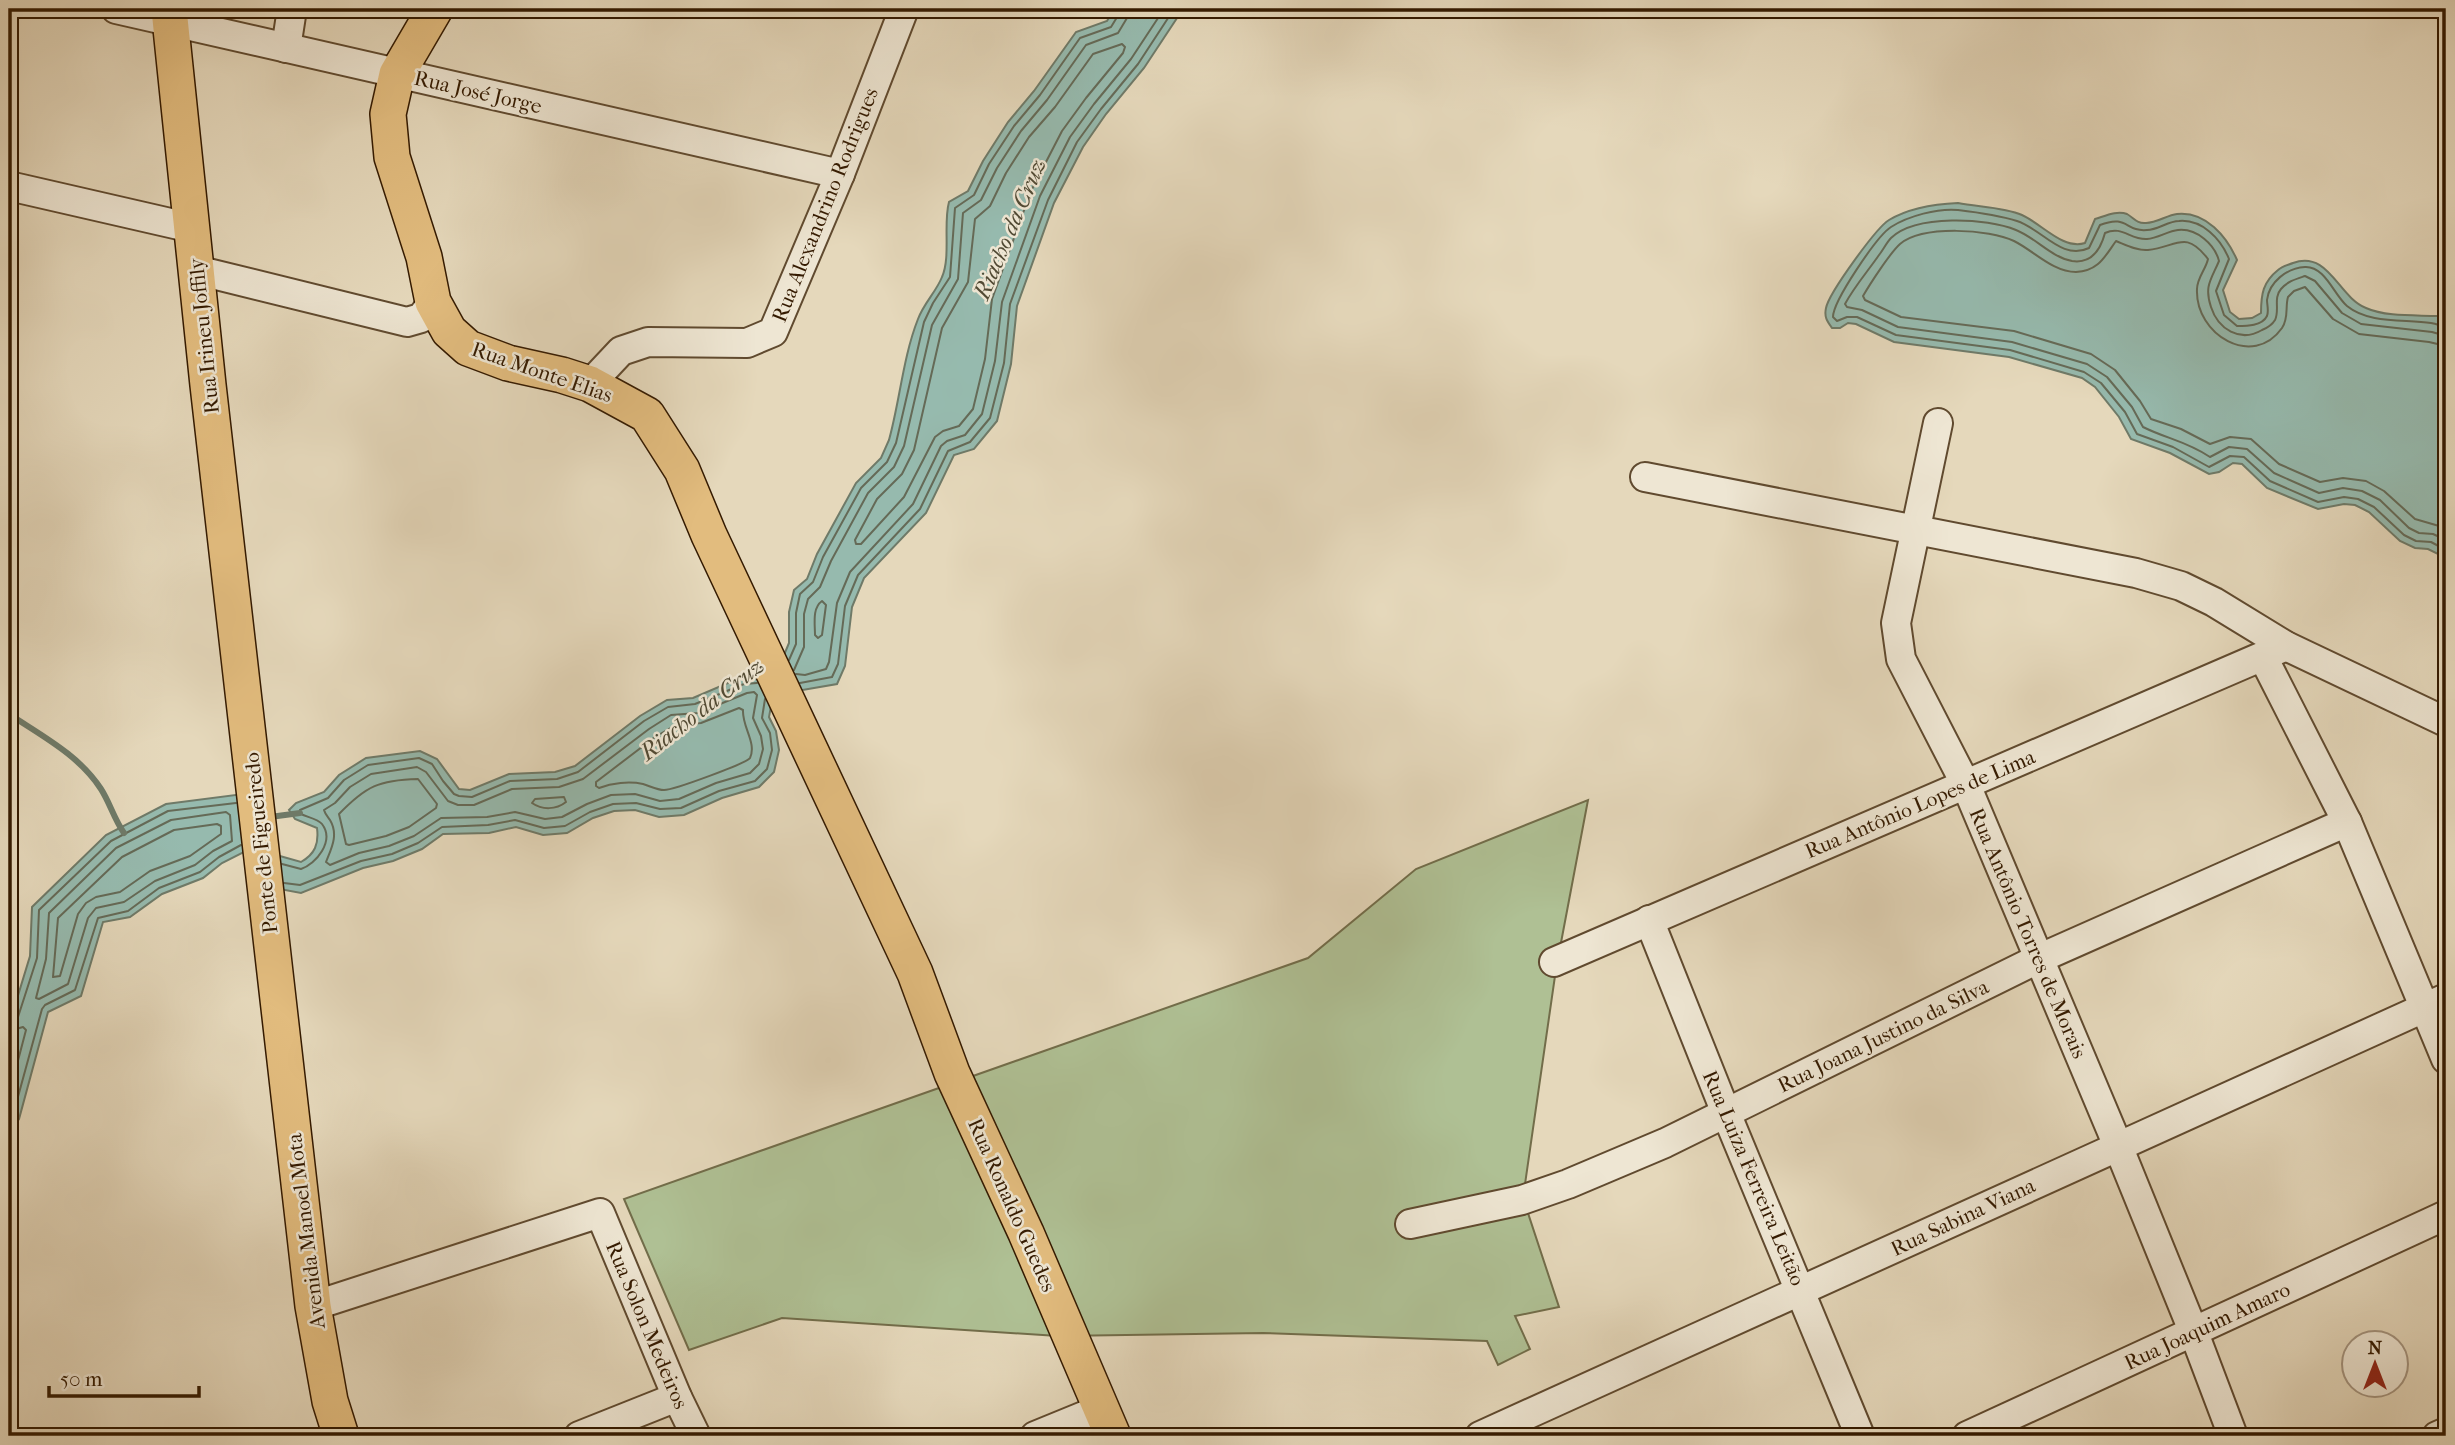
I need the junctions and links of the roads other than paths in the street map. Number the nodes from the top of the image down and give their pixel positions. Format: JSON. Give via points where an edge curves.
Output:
{"nodes":[{"id":1,"x":116,"y":9,"type":"edge"},
{"id":2,"x":292,"y":9,"type":"edge"},
{"id":3,"x":435,"y":9,"type":"edge"},
{"id":4,"x":904,"y":9,"type":"edge"},
{"id":5,"x":170,"y":15,"type":"edge"},
{"id":6,"x":286,"y":48,"type":"junction"},
{"id":7,"x":397,"y":74,"type":"junction"},
{"id":8,"x":839,"y":174,"type":"junction"},
{"id":9,"x":9,"y":186,"type":"edge"},
{"id":10,"x":192,"y":228,"type":"junction"},
{"id":11,"x":197,"y":270,"type":"junction"},
{"id":12,"x":433,"y":302,"type":"junction"},
{"id":13,"x":590,"y":384,"type":"junction"},
{"id":14,"x":1938,"y":423,"type":"dead end"},
{"id":15,"x":1645,"y":477,"type":"dead end"},
{"id":16,"x":1916,"y":531,"type":"junction"},
{"id":17,"x":709,"y":536,"type":"joint"},
{"id":18,"x":2275,"y":652,"type":"junction"},
{"id":19,"x":240,"y":662,"type":"joint"},
{"id":20,"x":2446,"y":722,"type":"edge"},
{"id":21,"x":1966,"y":785,"type":"junction"},
{"id":22,"x":2347,"y":822,"type":"junction"},
{"id":23,"x":1649,"y":920,"type":"junction"},
{"id":24,"x":2038,"y":959,"type":"junction"},
{"id":25,"x":1554,"y":962,"type":"dead end"},
{"id":26,"x":2436,"y":1003,"type":"edge"},
{"id":27,"x":281,"y":1024,"type":"joint"},
{"id":28,"x":2446,"y":1059,"type":"edge"},
{"id":29,"x":1726,"y":1113,"type":"junction"},
{"id":30,"x":2118,"y":1146,"type":"junction"},
{"id":31,"x":2446,"y":1215,"type":"edge"},
{"id":32,"x":1410,"y":1224,"type":"dead end"},
{"id":33,"x":1801,"y":1291,"type":"junction"},
{"id":34,"x":313,"y":1306,"type":"junction"},
{"id":35,"x":2194,"y":1333,"type":"junction"},
{"id":36,"x":677,"y":1397,"type":"junction"},
{"id":37,"x":1107,"y":1422,"type":"edge"},
{"id":38,"x":2446,"y":1432,"type":"edge"},
{"id":39,"x":1486,"y":1435,"type":"edge"},
{"id":40,"x":341,"y":1436,"type":"edge"},
{"id":41,"x":579,"y":1436,"type":"edge"},
{"id":42,"x":696,"y":1436,"type":"edge"},
{"id":43,"x":1035,"y":1436,"type":"edge"},
{"id":44,"x":1860,"y":1436,"type":"edge"},
{"id":45,"x":1967,"y":1436,"type":"edge"},
{"id":46,"x":2233,"y":1436,"type":"edge"},
{"id":47,"x":2437,"y":1436,"type":"edge"}],
"edges":[{"from":1,"to":5,"type":"street","name":"Rua José Jorge"},
{"from":2,"to":6,"type":"street"},
{"from":3,"to":7,"type":"main road","name":"Rua Monte Elias"},
{"from":4,"to":8,"type":"street","name":"Rua Alexandrino Rodrigues"},
{"from":5,"to":6,"type":"street","name":"Rua José Jorge"},
{"from":5,"to":10,"type":"main road","name":"Rua Irineu Joffily"},
{"from":6,"to":7,"type":"street","name":"Rua José Jorge"},
{"from":7,"to":8,"type":"street","name":"Rua José Jorge"},
{"from":7,"to":12,"type":"main road","name":"Rua Monte Elias","via":[[388,114],[392,157],[424,257]]},
{"from":8,"to":13,"type":"street","name":"Rua Alexandrino Rodrigues","via":[[773,332],[747,343],[648,342],[621,351]]},
{"from":9,"to":10,"type":"street"},
{"from":10,"to":11,"type":"main road","name":"Rua Irineu Joffily"},
{"from":11,"to":12,"type":"street","via":[[407,322],[421,318]]},
{"from":11,"to":19,"type":"main road","name":"Rua Irineu Joffily"},
{"from":12,"to":13,"type":"main road","name":"Rua Monte Elias","via":[[449,331],[468,348]]},
{"from":13,"to":17,"type":"main road","name":"Rua Monte Elias","via":[[647,415],[682,470]]},
{"from":14,"to":16,"type":"street","name":"Rua Antônio Torres de Morais"},
{"from":15,"to":16,"type":"street"},
{"from":16,"to":18,"type":"street","via":[[2136,573],[2214,602]]},
{"from":16,"to":21,"type":"street","name":"Rua Antônio Torres de Morais","via":[[1896,623],[1897,642],[1901,659]]},
{"from":17,"to":37,"type":"main road","name":"Rua Ronaldo Guedes","via":[[915,973],[952,1073],[1027,1233]]},
{"from":18,"to":20,"type":"street"},
{"from":18,"to":21,"type":"street","name":"Rua Antônio Lopes de Lima"},
{"from":18,"to":22,"type":"street"},
{"from":19,"to":27,"type":"main road","name":"Ponte de Figueiredo"},
{"from":21,"to":23,"type":"street","name":"Rua Antônio Lopes de Lima"},
{"from":21,"to":24,"type":"street","name":"Rua Antônio Torres de Morais"},
{"from":22,"to":24,"type":"street","name":"Rua Joana Justino da Silva"},
{"from":22,"to":26,"type":"street"},
{"from":23,"to":25,"type":"street","name":"Rua Antônio Lopes de Lima"},
{"from":23,"to":29,"type":"street","name":"Rua Luiza Ferreira Leitão"},
{"from":24,"to":29,"type":"street","name":"Rua Joana Justino da Silva"},
{"from":24,"to":30,"type":"street","name":"Rua Antônio Torres de Morais"},
{"from":26,"to":28,"type":"street"},
{"from":26,"to":30,"type":"street","name":"Rua Sabina Viana"},
{"from":27,"to":34,"type":"main road","name":"Avenida Manoel Mota"},
{"from":29,"to":32,"type":"street","name":"Rua Joana Justino da Silva","via":[[1568,1184],[1522,1200]]},
{"from":29,"to":33,"type":"street","name":"Rua Luiza Ferreira Leitão"},
{"from":30,"to":33,"type":"street","name":"Rua Sabina Viana"},
{"from":30,"to":35,"type":"street","name":"Rua Antônio Torres de Morais"},
{"from":31,"to":35,"type":"street","name":"Rua Joaquim Amaro"},
{"from":33,"to":39,"type":"street","name":"Rua Sabina Viana"},
{"from":33,"to":44,"type":"street","name":"Rua Luiza Ferreira Leitão"},
{"from":34,"to":36,"type":"street","name":"Rua Solon Medeiros","via":[[600,1213]]},
{"from":34,"to":40,"type":"main road","name":"Avenida Manoel Mota"},
{"from":35,"to":45,"type":"street","name":"Rua Joaquim Amaro"},
{"from":35,"to":46,"type":"street","name":"Rua Antônio Torres de Morais"},
{"from":36,"to":41,"type":"street"},
{"from":36,"to":42,"type":"street","name":"Rua Solon Medeiros"},
{"from":37,"to":43,"type":"street"},
{"from":38,"to":47,"type":"street"}]}
